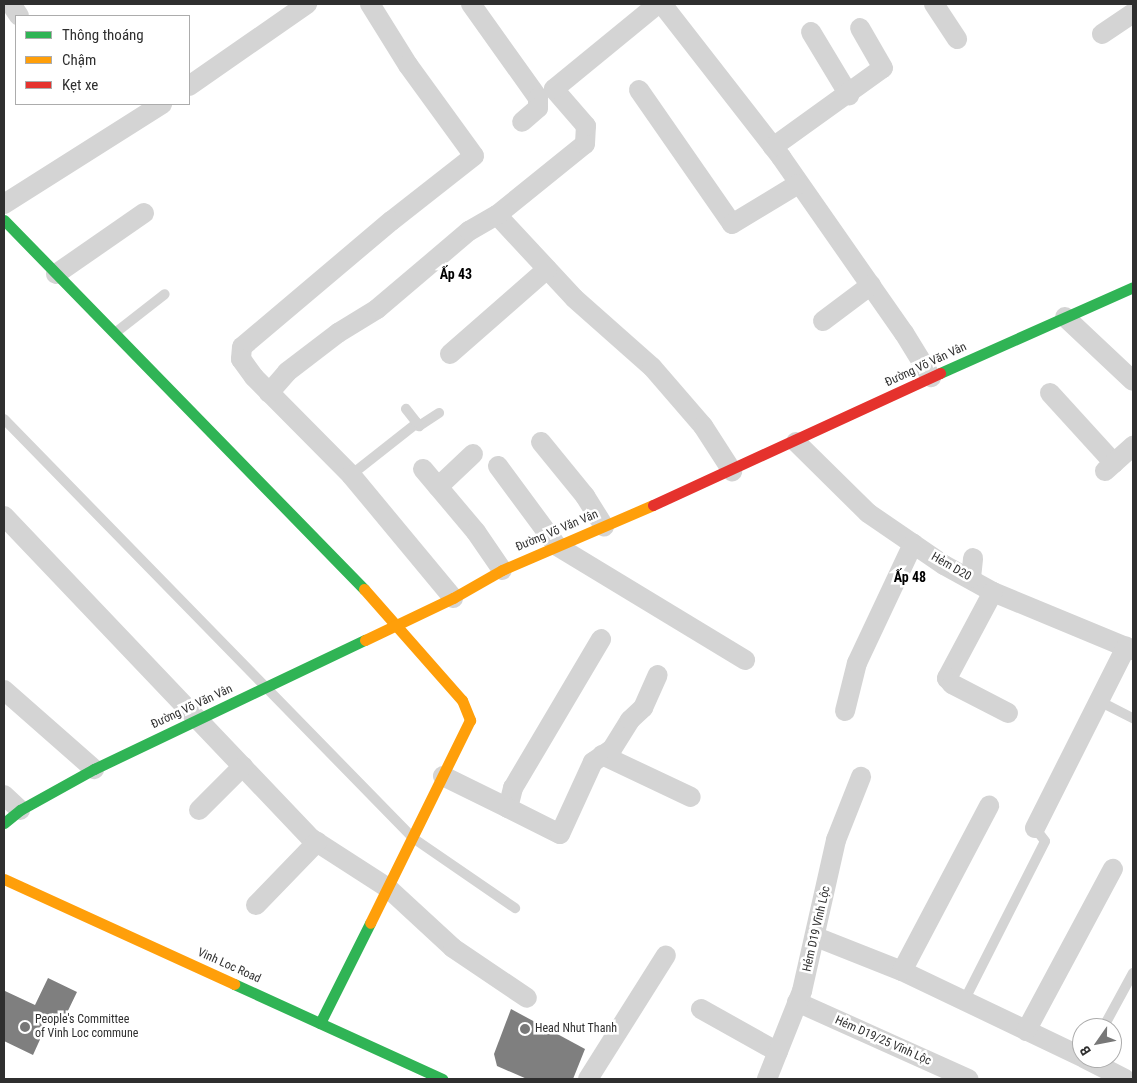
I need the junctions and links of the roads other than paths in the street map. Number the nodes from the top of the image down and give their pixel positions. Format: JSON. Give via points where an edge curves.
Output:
{"nodes":[{"id":1,"x":11,"y":4,"type":"edge"},
{"id":2,"x":307,"y":4,"type":"edge"},
{"id":3,"x":370,"y":4,"type":"edge"},
{"id":4,"x":471,"y":4,"type":"edge"},
{"id":5,"x":660,"y":4,"type":"edge"},
{"id":6,"x":934,"y":4,"type":"edge"},
{"id":7,"x":1133,"y":13,"type":"edge"},
{"id":8,"x":17,"y":15,"type":"edge"},
{"id":9,"x":860,"y":28,"type":"dead end"},
{"id":10,"x":812,"y":32,"type":"dead end"},
{"id":11,"x":1102,"y":34,"type":"dead end"},
{"id":12,"x":957,"y":39,"type":"dead end"},
{"id":13,"x":190,"y":85,"type":"edge"},
{"id":14,"x":639,"y":90,"type":"dead end"},
{"id":15,"x":849,"y":95,"type":"junction"},
{"id":16,"x":160,"y":105,"type":"edge"},
{"id":17,"x":522,"y":122,"type":"dead end"},
{"id":18,"x":773,"y":147,"type":"junction"},
{"id":19,"x":798,"y":184,"type":"junction"},
{"id":20,"x":4,"y":204,"type":"edge"},
{"id":21,"x":144,"y":213,"type":"dead end"},
{"id":22,"x":497,"y":214,"type":"junction"},
{"id":23,"x":4,"y":220,"type":"edge"},
{"id":24,"x":547,"y":269,"type":"junction"},
{"id":25,"x":56,"y":274,"type":"junction"},
{"id":26,"x":871,"y":286,"type":"junction"},
{"id":27,"x":1133,"y":287,"type":"edge"},
{"id":28,"x":165,"y":294,"type":"dead end"},
{"id":29,"x":1065,"y":316,"type":"junction"},
{"id":30,"x":823,"y":321,"type":"dead end"},
{"id":31,"x":114,"y":333,"type":"junction"},
{"id":32,"x":450,"y":354,"type":"dead end"},
{"id":33,"x":931,"y":377,"type":"junction"},
{"id":34,"x":1133,"y":381,"type":"edge"},
{"id":35,"x":270,"y":393,"type":"junction"},
{"id":36,"x":1050,"y":393,"type":"dead end"},
{"id":37,"x":406,"y":409,"type":"dead end"},
{"id":38,"x":439,"y":413,"type":"dead end"},
{"id":39,"x":4,"y":419,"type":"edge"},
{"id":40,"x":416,"y":423,"type":"junction"},
{"id":41,"x":541,"y":442,"type":"dead end"},
{"id":42,"x":796,"y":442,"type":"junction"},
{"id":43,"x":1133,"y":446,"type":"edge"},
{"id":44,"x":473,"y":454,"type":"dead end"},
{"id":45,"x":498,"y":466,"type":"dead end"},
{"id":46,"x":423,"y":469,"type":"dead end"},
{"id":47,"x":732,"y":471,"type":"junction"},
{"id":48,"x":351,"y":475,"type":"junction"},
{"id":49,"x":438,"y":487,"type":"junction"},
{"id":50,"x":4,"y":516,"type":"edge"},
{"id":51,"x":604,"y":526,"type":"junction"},
{"id":52,"x":913,"y":544,"type":"junction"},
{"id":53,"x":557,"y":546,"type":"junction"},
{"id":54,"x":502,"y":570,"type":"junction"},
{"id":55,"x":993,"y":592,"type":"junction"},
{"id":56,"x":453,"y":598,"type":"junction"},
{"id":57,"x":397,"y":623,"type":"junction"},
{"id":58,"x":601,"y":639,"type":"dead end"},
{"id":59,"x":1130,"y":648,"type":"edge"},
{"id":60,"x":745,"y":660,"type":"dead end"},
{"id":61,"x":658,"y":675,"type":"dead end"},
{"id":62,"x":265,"y":688,"type":"junction"},
{"id":63,"x":4,"y":690,"type":"edge"},
{"id":64,"x":1101,"y":702,"type":"junction"},
{"id":65,"x":845,"y":711,"type":"dead end"},
{"id":66,"x":1008,"y":713,"type":"dead end"},
{"id":67,"x":1133,"y":718,"type":"edge"},
{"id":68,"x":200,"y":719,"type":"junction"},
{"id":69,"x":602,"y":755,"type":"junction"},
{"id":70,"x":244,"y":766,"type":"junction"},
{"id":71,"x":94,"y":769,"type":"junction"},
{"id":72,"x":443,"y":776,"type":"junction"},
{"id":73,"x":861,"y":777,"type":"dead end"},
{"id":74,"x":4,"y":795,"type":"edge"},
{"id":75,"x":692,"y":798,"type":"dead end"},
{"id":76,"x":989,"y":806,"type":"dead end"},
{"id":77,"x":508,"y":808,"type":"junction"},
{"id":78,"x":20,"y":810,"type":"junction"},
{"id":79,"x":199,"y":810,"type":"dead end"},
{"id":80,"x":4,"y":823,"type":"edge"},
{"id":81,"x":1035,"y":828,"type":"joint"},
{"id":82,"x":413,"y":838,"type":"junction"},
{"id":83,"x":317,"y":842,"type":"junction"},
{"id":84,"x":1113,"y":869,"type":"dead end"},
{"id":85,"x":4,"y":879,"type":"edge"},
{"id":86,"x":388,"y":888,"type":"junction"},
{"id":87,"x":256,"y":905,"type":"dead end"},
{"id":88,"x":515,"y":908,"type":"dead end"},
{"id":89,"x":816,"y":937,"type":"junction"},
{"id":90,"x":666,"y":955,"type":"dead end"},
{"id":91,"x":902,"y":971,"type":"junction"},
{"id":92,"x":1133,"y":972,"type":"edge"},
{"id":93,"x":527,"y":998,"type":"dead end"},
{"id":94,"x":964,"y":1001,"type":"junction"},
{"id":95,"x":797,"y":1002,"type":"junction"},
{"id":96,"x":701,"y":1009,"type":"dead end"},
{"id":97,"x":1108,"y":1018,"type":"edge"},
{"id":98,"x":320,"y":1023,"type":"junction"},
{"id":99,"x":1026,"y":1030,"type":"junction"},
{"id":100,"x":778,"y":1052,"type":"junction"},
{"id":101,"x":1072,"y":1052,"type":"edge"},
{"id":102,"x":1105,"y":1068,"type":"edge"},
{"id":103,"x":442,"y":1079,"type":"edge"},
{"id":104,"x":588,"y":1079,"type":"edge"},
{"id":105,"x":767,"y":1079,"type":"edge"},
{"id":106,"x":968,"y":1079,"type":"edge"},
{"id":107,"x":1126,"y":1079,"type":"edge"}],
"edges":[{"from":1,"to":8,"type":"street"},
{"from":2,"to":13,"type":"street"},
{"from":3,"to":35,"type":"street","via":[[408,65],[474,156],[391,221],[242,347],[240,359]]},
{"from":4,"to":17,"type":"street","via":[[538,98],[538,108]]},
{"from":5,"to":18,"type":"street"},
{"from":5,"to":22,"type":"street","via":[[554,89],[586,126],[584,144]]},
{"from":6,"to":12,"type":"street"},
{"from":7,"to":11,"type":"street"},
{"from":9,"to":15,"type":"street","via":[[883,68]]},
{"from":10,"to":15,"type":"street"},
{"from":14,"to":19,"type":"street","via":[[732,224]]},
{"from":15,"to":18,"type":"street"},
{"from":16,"to":20,"type":"street"},
{"from":18,"to":19,"type":"street"},
{"from":19,"to":26,"type":"street"},
{"from":21,"to":25,"type":"street"},
{"from":22,"to":24,"type":"street"},
{"from":22,"to":35,"type":"street","via":[[468,231],[377,309],[295,366]]},
{"from":23,"to":25,"type":"street"},
{"from":24,"to":32,"type":"street"},
{"from":24,"to":47,"type":"street","via":[[652,368],[703,426]]},
{"from":25,"to":31,"type":"street"},
{"from":26,"to":30,"type":"street"},
{"from":26,"to":33,"type":"street"},
{"from":27,"to":29,"type":"street","name":"Đường Võ Văn Vân"},
{"from":28,"to":31,"type":"lane"},
{"from":29,"to":33,"type":"street","name":"Đường Võ Văn Vân"},
{"from":29,"to":34,"type":"street"},
{"from":31,"to":57,"type":"street"},
{"from":33,"to":42,"type":"street","name":"Đường Võ Văn Vân"},
{"from":35,"to":48,"type":"street"},
{"from":36,"to":43,"type":"street","via":[[1109,467]]},
{"from":37,"to":40,"type":"lane"},
{"from":38,"to":40,"type":"lane","via":[[419,426]]},
{"from":39,"to":62,"type":"lane"},
{"from":40,"to":48,"type":"lane"},
{"from":41,"to":51,"type":"street","via":[[585,496]]},
{"from":42,"to":47,"type":"street","name":"Đường Võ Văn Vân"},
{"from":42,"to":52,"type":"street","name":"Hẻm D20","via":[[868,514]]},
{"from":44,"to":49,"type":"street"},
{"from":45,"to":53,"type":"street"},
{"from":46,"to":49,"type":"street"},
{"from":47,"to":51,"type":"street","name":"Đường Võ Văn Vân"},
{"from":48,"to":56,"type":"street"},
{"from":49,"to":54,"type":"street","via":[[476,532]]},
{"from":50,"to":68,"type":"street"},
{"from":51,"to":53,"type":"street","name":"Đường Võ Văn Vân"},
{"from":52,"to":55,"type":"street","name":"Hẻm D20","via":[[973,568]]},
{"from":52,"to":65,"type":"street","via":[[858,663]]},
{"from":53,"to":54,"type":"street","name":"Đường Võ Văn Vân"},
{"from":53,"to":60,"type":"street"},
{"from":54,"to":56,"type":"street","name":"Đường Võ Văn Vân"},
{"from":55,"to":59,"type":"street","name":"Hẻm D20"},
{"from":55,"to":66,"type":"street","via":[[947,678],[952,684]]},
{"from":56,"to":57,"type":"street","name":"Đường Võ Văn Vân"},
{"from":57,"to":62,"type":"street","name":"Đường Võ Văn Vân"},
{"from":57,"to":72,"type":"street","via":[[462,700],[470,720]]},
{"from":58,"to":77,"type":"street","via":[[513,788]]},
{"from":59,"to":64,"type":"street"},
{"from":61,"to":69,"type":"street","via":[[643,708],[630,720],[612,748]]},
{"from":62,"to":68,"type":"street","name":"Đường Võ Văn Vân"},
{"from":62,"to":82,"type":"lane"},
{"from":63,"to":71,"type":"street"},
{"from":64,"to":67,"type":"lane"},
{"from":64,"to":81,"type":"street"},
{"from":68,"to":70,"type":"street"},
{"from":68,"to":71,"type":"street","name":"Đường Võ Văn Vân"},
{"from":69,"to":75,"type":"street"},
{"from":69,"to":77,"type":"street","via":[[593,762],[560,834]]},
{"from":70,"to":79,"type":"street"},
{"from":70,"to":83,"type":"street"},
{"from":71,"to":78,"type":"street","name":"Đường Võ Văn Vân"},
{"from":72,"to":77,"type":"street"},
{"from":72,"to":82,"type":"street"},
{"from":73,"to":89,"type":"street","name":"Hẻm D19 Vĩnh Lộc","via":[[836,840]]},
{"from":74,"to":78,"type":"street"},
{"from":76,"to":91,"type":"street"},
{"from":78,"to":80,"type":"street","name":"Đường Võ Văn Vân"},
{"from":81,"to":94,"type":"lane","via":[[1045,841]]},
{"from":82,"to":86,"type":"street"},
{"from":82,"to":88,"type":"lane"},
{"from":83,"to":86,"type":"street"},
{"from":83,"to":87,"type":"street"},
{"from":84,"to":99,"type":"street"},
{"from":85,"to":98,"type":"street","name":"Vinh Loc Road"},
{"from":86,"to":93,"type":"street","via":[[453,948]]},
{"from":86,"to":98,"type":"street"},
{"from":89,"to":91,"type":"street"},
{"from":89,"to":95,"type":"street","name":"Hẻm D19 Vĩnh Lộc"},
{"from":90,"to":104,"type":"street"},
{"from":91,"to":94,"type":"street"},
{"from":92,"to":97,"type":"lane"},
{"from":94,"to":99,"type":"street"},
{"from":95,"to":100,"type":"street","name":"Hẻm D19 Vĩnh Lộc"},
{"from":95,"to":106,"type":"street","name":"Hẻm D19/25 Vĩnh Lộc"},
{"from":96,"to":100,"type":"street"},
{"from":98,"to":103,"type":"street","name":"Vinh Loc Road","via":[[409,1070]]},
{"from":99,"to":101,"type":"street"},
{"from":100,"to":105,"type":"street","name":"Hẻm D19 Vĩnh Lộc"},
{"from":102,"to":107,"type":"street"}]}
